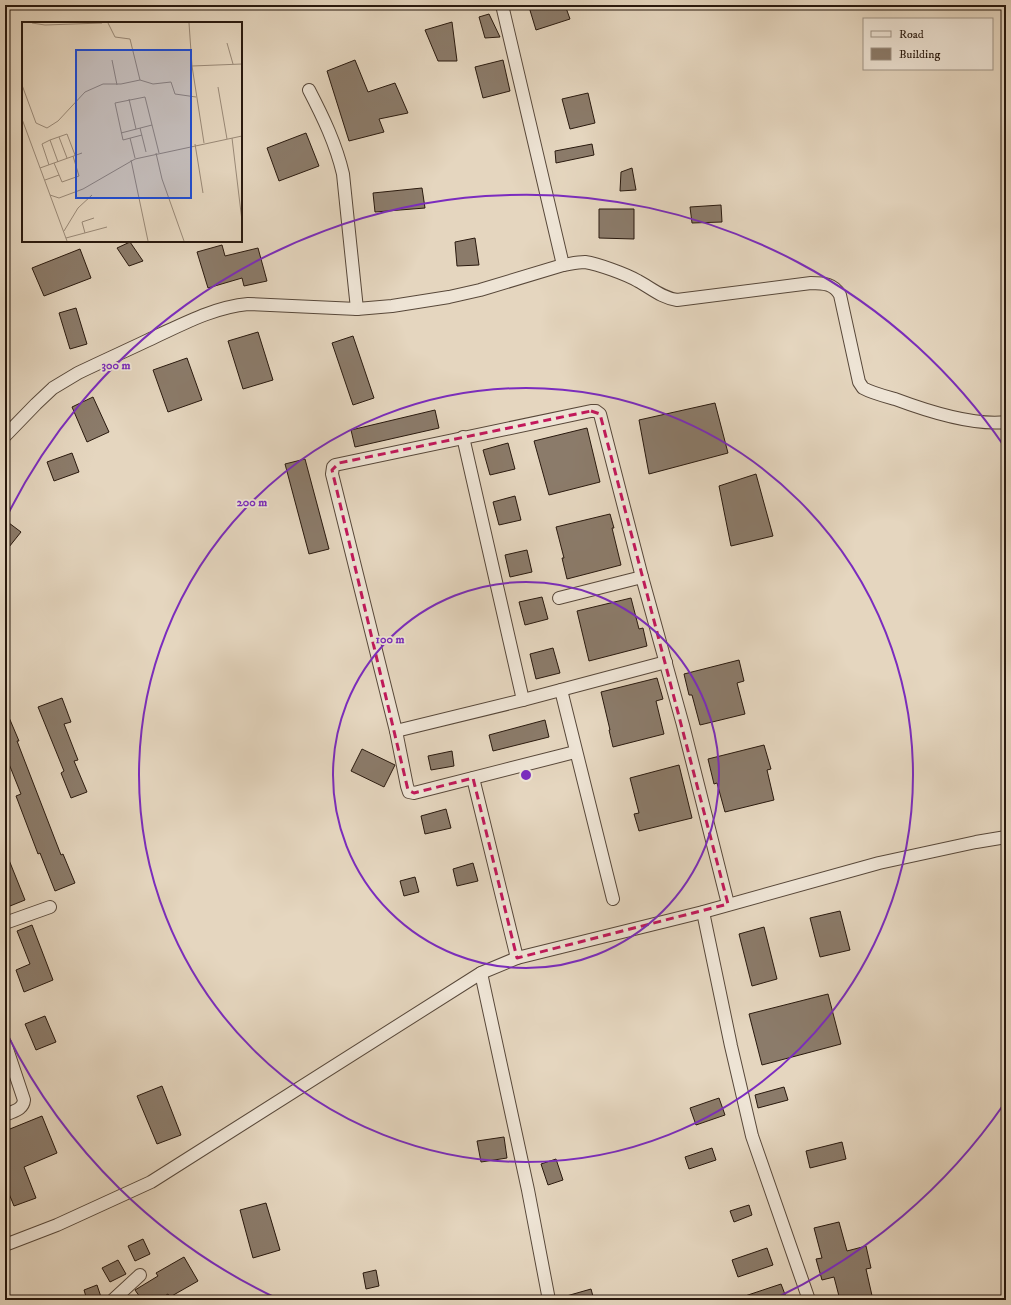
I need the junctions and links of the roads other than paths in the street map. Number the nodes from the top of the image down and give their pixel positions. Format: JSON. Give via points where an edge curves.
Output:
{"nodes":[{"id":1,"x":502,"y":5,"type":"edge"},
{"id":2,"x":309,"y":90,"type":"dead end"},
{"id":3,"x":563,"y":265,"type":"junction"},
{"id":4,"x":357,"y":309,"type":"junction"},
{"id":5,"x":1006,"y":422,"type":"edge"},
{"id":6,"x":5,"y":436,"type":"edge"},
{"id":7,"x":463,"y":437,"type":"junction"},
{"id":8,"x":642,"y":577,"type":"junction"},
{"id":9,"x":559,"y":598,"type":"dead end"},
{"id":10,"x":666,"y":662,"type":"junction"},
{"id":11,"x":561,"y":690,"type":"junction"},
{"id":12,"x":523,"y":700,"type":"junction"},
{"id":13,"x":396,"y":731,"type":"junction"},
{"id":14,"x":576,"y":752,"type":"junction"},
{"id":15,"x":473,"y":778,"type":"junction"},
{"id":16,"x":1006,"y":837,"type":"edge"},
{"id":17,"x":613,"y":899,"type":"dead end"},
{"id":18,"x":728,"y":904,"type":"junction"},
{"id":19,"x":50,"y":907,"type":"dead end"},
{"id":20,"x":703,"y":912,"type":"junction"},
{"id":21,"x":5,"y":923,"type":"edge"},
{"id":22,"x":517,"y":958,"type":"junction"},
{"id":23,"x":481,"y":973,"type":"junction"},
{"id":24,"x":5,"y":1043,"type":"edge"},
{"id":25,"x":5,"y":1115,"type":"edge"},
{"id":26,"x":5,"y":1245,"type":"edge"},
{"id":27,"x":140,"y":1275,"type":"dead end"},
{"id":28,"x":113,"y":1300,"type":"edge"},
{"id":29,"x":549,"y":1300,"type":"edge"},
{"id":30,"x":809,"y":1300,"type":"edge"}],
"edges":[{"from":1,"to":3,"type":"street"},
{"from":2,"to":4,"type":"street","via":[[332,136],[343,174]]},
{"from":3,"to":4,"type":"street","via":[[474,292],[392,306]]},
{"from":3,"to":5,"type":"street","via":[[585,262],[602,267],[636,280],[669,299],[677,300],[811,283],[828,284],[838,290],[859,382],[863,388],[946,415],[992,424]]},
{"from":4,"to":6,"type":"street","via":[[248,304],[216,310],[61,383]]},
{"from":7,"to":8,"type":"street","via":[[591,411],[598,412]]},
{"from":7,"to":12,"type":"street"},
{"from":7,"to":13,"type":"street","via":[[339,463],[332,470]]},
{"from":8,"to":9,"type":"street"},
{"from":8,"to":10,"type":"street"},
{"from":10,"to":11,"type":"street"},
{"from":10,"to":18,"type":"street"},
{"from":11,"to":12,"type":"street"},
{"from":11,"to":14,"type":"street"},
{"from":12,"to":13,"type":"street"},
{"from":13,"to":15,"type":"street","via":[[409,792],[414,793]]},
{"from":14,"to":15,"type":"street"},
{"from":14,"to":17,"type":"street"},
{"from":15,"to":22,"type":"street"},
{"from":16,"to":18,"type":"street","via":[[880,863]]},
{"from":18,"to":20,"type":"street"},
{"from":19,"to":21,"type":"street"},
{"from":20,"to":22,"type":"street"},
{"from":20,"to":30,"type":"street","via":[[752,1136]]},
{"from":22,"to":23,"type":"street"},
{"from":23,"to":26,"type":"street","via":[[151,1182],[57,1225]]},
{"from":23,"to":29,"type":"street"},
{"from":24,"to":25,"type":"street","via":[[24,1100],[23,1106]]},
{"from":27,"to":28,"type":"street"}]}
